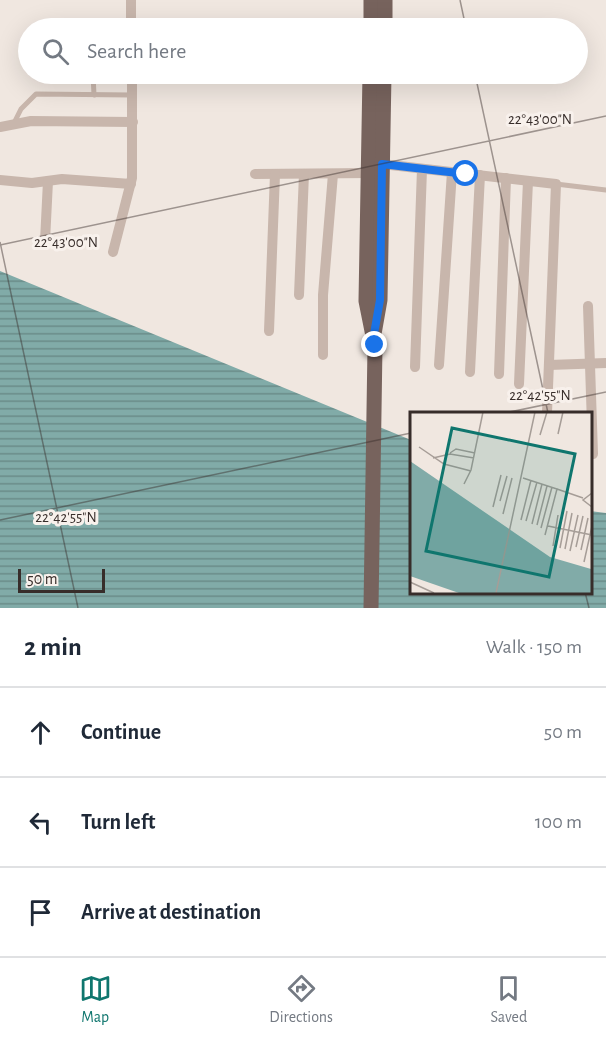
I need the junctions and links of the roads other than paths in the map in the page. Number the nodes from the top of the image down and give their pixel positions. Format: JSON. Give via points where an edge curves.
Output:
{"nodes":[{"id":1,"x":131,"y":0,"type":"edge"},
{"id":2,"x":371,"y":0,"type":"edge"},
{"id":3,"x":386,"y":0,"type":"edge"},
{"id":4,"x":131,"y":18,"type":"edge"},
{"id":5,"x":371,"y":18,"type":"edge"},
{"id":6,"x":385,"y":18,"type":"edge"},
{"id":7,"x":94,"y":84,"type":"edge"},
{"id":8,"x":132,"y":84,"type":"edge"},
{"id":9,"x":371,"y":84,"type":"edge"},
{"id":10,"x":383,"y":84,"type":"edge"},
{"id":11,"x":94,"y":94,"type":"junction"},
{"id":12,"x":132,"y":95,"type":"junction"},
{"id":13,"x":133,"y":122,"type":"junction"},
{"id":14,"x":14,"y":123,"type":"junction"},
{"id":15,"x":0,"y":127,"type":"edge"},
{"id":16,"x":376,"y":169,"type":"junction"},
{"id":17,"x":422,"y":169,"type":"junction"},
{"id":18,"x":452,"y":172,"type":"junction"},
{"id":19,"x":255,"y":174,"type":"dead end"},
{"id":20,"x":275,"y":174,"type":"junction"},
{"id":21,"x":304,"y":174,"type":"junction"},
{"id":22,"x":333,"y":174,"type":"junction"},
{"id":23,"x":480,"y":176,"type":"junction"},
{"id":24,"x":506,"y":178,"type":"junction"},
{"id":25,"x":0,"y":180,"type":"edge"},
{"id":26,"x":528,"y":181,"type":"junction"},
{"id":27,"x":48,"y":182,"type":"junction"},
{"id":28,"x":131,"y":184,"type":"junction"},
{"id":29,"x":556,"y":184,"type":"junction"},
{"id":30,"x":606,"y":190,"type":"edge"},
{"id":31,"x":45,"y":241,"type":"dead end"},
{"id":32,"x":113,"y":252,"type":"dead end"},
{"id":33,"x":298,"y":295,"type":"dead end"},
{"id":34,"x":588,"y":306,"type":"dead end"},
{"id":35,"x":269,"y":331,"type":"dead end"},
{"id":36,"x":323,"y":355,"type":"dead end"},
{"id":37,"x":590,"y":363,"type":"junction"},
{"id":38,"x":606,"y":363,"type":"edge"},
{"id":39,"x":439,"y":365,"type":"dead end"},
{"id":40,"x":549,"y":365,"type":"junction"},
{"id":41,"x":415,"y":367,"type":"dead end"},
{"id":42,"x":470,"y":372,"type":"dead end"},
{"id":43,"x":499,"y":374,"type":"dead end"},
{"id":44,"x":519,"y":384,"type":"dead end"},
{"id":45,"x":547,"y":412,"type":"edge"},
{"id":46,"x":593,"y":453,"type":"dead end"},
{"id":47,"x":371,"y":608,"type":"edge"}],
"edges":[{"from":1,"to":4,"type":"street"},
{"from":2,"to":5,"type":"main road"},
{"from":3,"to":6,"type":"main road"},
{"from":7,"to":11,"type":"lane"},
{"from":8,"to":12,"type":"street"},
{"from":9,"to":16,"type":"main road"},
{"from":10,"to":16,"type":"main road"},
{"from":11,"to":12,"type":"lane"},
{"from":11,"to":14,"type":"lane","via":[[36,94]]},
{"from":12,"to":13,"type":"street"},
{"from":13,"to":14,"type":"street"},
{"from":13,"to":28,"type":"street"},
{"from":14,"to":15,"type":"street"},
{"from":16,"to":17,"type":"street"},
{"from":16,"to":22,"type":"street"},
{"from":16,"to":47,"type":"main road","via":[[366,301],[375,340]]},
{"from":17,"to":18,"type":"street"},
{"from":17,"to":41,"type":"street"},
{"from":18,"to":23,"type":"street"},
{"from":18,"to":39,"type":"street"},
{"from":19,"to":20,"type":"street"},
{"from":20,"to":21,"type":"street"},
{"from":20,"to":35,"type":"street"},
{"from":21,"to":22,"type":"street"},
{"from":21,"to":33,"type":"street"},
{"from":22,"to":36,"type":"street","via":[[323,295]]},
{"from":23,"to":24,"type":"street"},
{"from":23,"to":42,"type":"street"},
{"from":24,"to":26,"type":"street"},
{"from":24,"to":43,"type":"street"},
{"from":25,"to":27,"type":"street"},
{"from":26,"to":29,"type":"street"},
{"from":26,"to":44,"type":"street"},
{"from":27,"to":28,"type":"street"},
{"from":27,"to":31,"type":"street"},
{"from":28,"to":32,"type":"street"},
{"from":29,"to":30,"type":"lane"},
{"from":29,"to":40,"type":"street"},
{"from":34,"to":37,"type":"street"},
{"from":37,"to":38,"type":"street"},
{"from":37,"to":40,"type":"street"},
{"from":37,"to":46,"type":"street"},
{"from":40,"to":45,"type":"street"}]}
